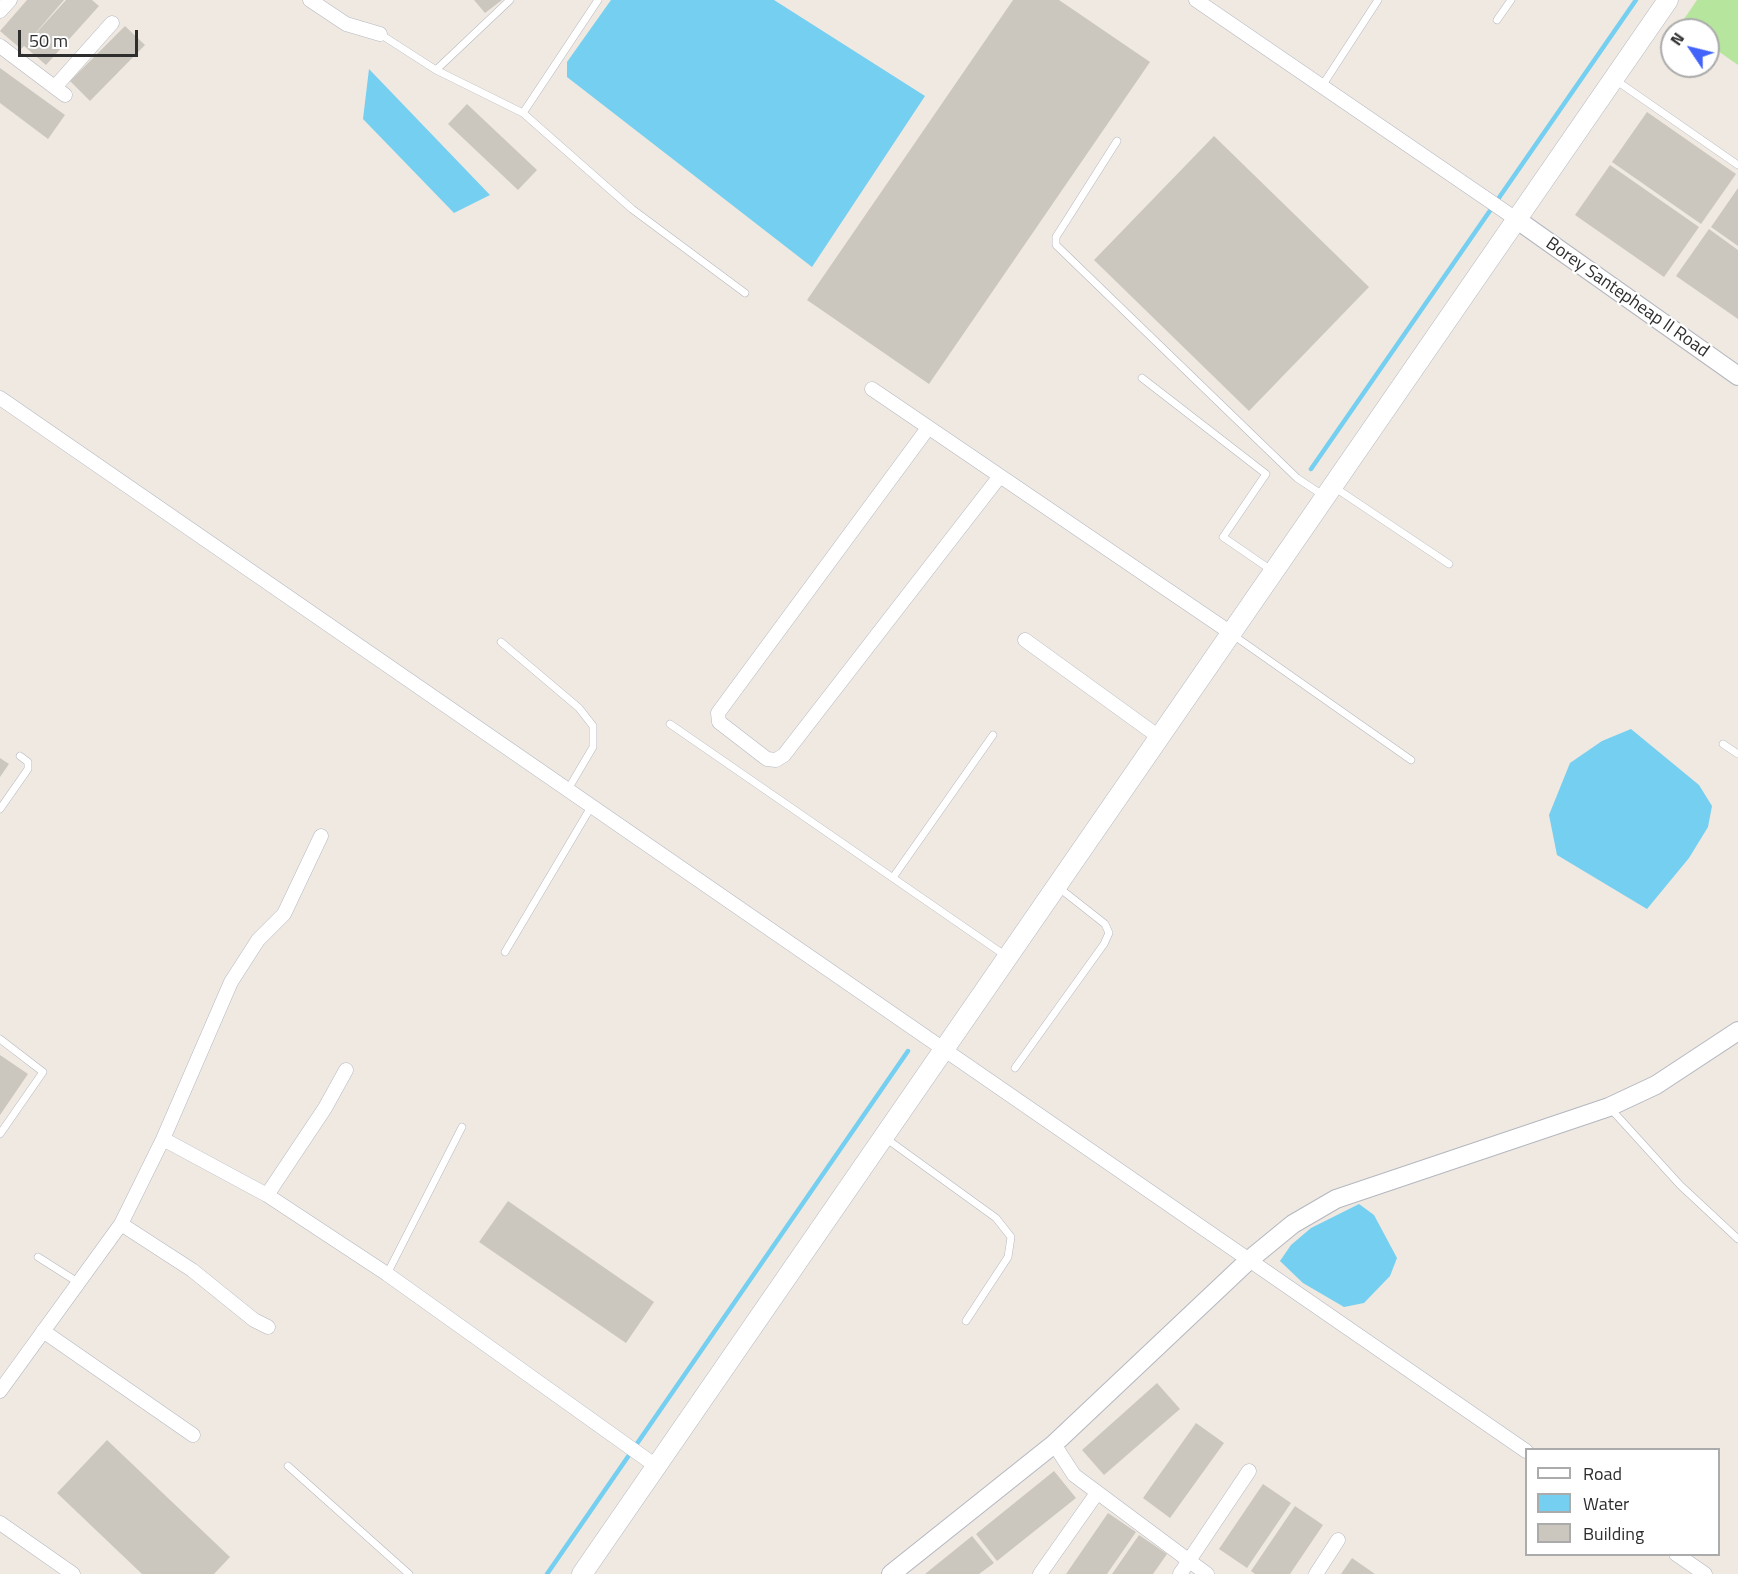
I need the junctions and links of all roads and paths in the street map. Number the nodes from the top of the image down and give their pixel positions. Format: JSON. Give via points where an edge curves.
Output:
{"nodes":[{"id":1,"x":10,"y":0,"type":"edge"},
{"id":2,"x":510,"y":0,"type":"edge"},
{"id":3,"x":598,"y":0,"type":"edge"},
{"id":4,"x":1196,"y":0,"type":"edge"},
{"id":5,"x":1378,"y":0,"type":"edge"},
{"id":6,"x":1511,"y":0,"type":"edge"},
{"id":7,"x":1668,"y":0,"type":"edge"},
{"id":8,"x":315,"y":1,"type":"edge"},
{"id":9,"x":0,"y":11,"type":"edge"},
{"id":10,"x":1497,"y":20,"type":"dead end"},
{"id":11,"x":112,"y":23,"type":"dead end"},
{"id":12,"x":380,"y":34,"type":"joint"},
{"id":13,"x":0,"y":46,"type":"edge"},
{"id":14,"x":436,"y":70,"type":"junction"},
{"id":15,"x":1614,"y":79,"type":"junction"},
{"id":16,"x":1322,"y":86,"type":"junction"},
{"id":17,"x":523,"y":113,"type":"junction"},
{"id":18,"x":1117,"y":141,"type":"dead end"},
{"id":19,"x":1738,"y":165,"type":"edge"},
{"id":20,"x":1511,"y":216,"type":"junction"},
{"id":21,"x":745,"y":293,"type":"dead end"},
{"id":22,"x":1738,"y":376,"type":"edge"},
{"id":23,"x":1142,"y":378,"type":"dead end"},
{"id":24,"x":872,"y":389,"type":"dead end"},
{"id":25,"x":0,"y":398,"type":"edge"},
{"id":26,"x":928,"y":428,"type":"junction"},
{"id":27,"x":1000,"y":476,"type":"junction"},
{"id":28,"x":1329,"y":491,"type":"junction"},
{"id":29,"x":1449,"y":564,"type":"dead end"},
{"id":30,"x":1273,"y":572,"type":"junction"},
{"id":31,"x":1231,"y":633,"type":"junction"},
{"id":32,"x":1025,"y":640,"type":"dead end"},
{"id":33,"x":501,"y":642,"type":"dead end"},
{"id":34,"x":670,"y":724,"type":"dead end"},
{"id":35,"x":993,"y":735,"type":"dead end"},
{"id":36,"x":1159,"y":737,"type":"junction"},
{"id":37,"x":1723,"y":744,"type":"dead end"},
{"id":38,"x":1738,"y":754,"type":"edge"},
{"id":39,"x":20,"y":756,"type":"dead end"},
{"id":40,"x":1411,"y":760,"type":"dead end"},
{"id":41,"x":567,"y":791,"type":"junction"},
{"id":42,"x":591,"y":807,"type":"junction"},
{"id":43,"x":0,"y":809,"type":"edge"},
{"id":44,"x":321,"y":836,"type":"dead end"},
{"id":45,"x":894,"y":876,"type":"junction"},
{"id":46,"x":1056,"y":886,"type":"junction"},
{"id":47,"x":505,"y":952,"type":"dead end"},
{"id":48,"x":1008,"y":957,"type":"junction"},
{"id":49,"x":1738,"y":1031,"type":"edge"},
{"id":50,"x":0,"y":1039,"type":"edge"},
{"id":51,"x":943,"y":1050,"type":"junction"},
{"id":52,"x":1015,"y":1068,"type":"dead end"},
{"id":53,"x":346,"y":1070,"type":"dead end"},
{"id":54,"x":1609,"y":1107,"type":"junction"},
{"id":55,"x":462,"y":1127,"type":"dead end"},
{"id":56,"x":0,"y":1134,"type":"edge"},
{"id":57,"x":883,"y":1136,"type":"junction"},
{"id":58,"x":164,"y":1139,"type":"junction"},
{"id":59,"x":267,"y":1195,"type":"junction"},
{"id":60,"x":121,"y":1224,"type":"junction"},
{"id":61,"x":1738,"y":1239,"type":"edge"},
{"id":62,"x":38,"y":1257,"type":"dead end"},
{"id":63,"x":1249,"y":1260,"type":"junction"},
{"id":64,"x":387,"y":1274,"type":"junction"},
{"id":65,"x":79,"y":1284,"type":"junction"},
{"id":66,"x":966,"y":1321,"type":"dead end"},
{"id":67,"x":268,"y":1327,"type":"dead end"},
{"id":68,"x":43,"y":1331,"type":"junction"},
{"id":69,"x":0,"y":1391,"type":"edge"},
{"id":70,"x":193,"y":1435,"type":"dead end"},
{"id":71,"x":1054,"y":1444,"type":"junction"},
{"id":72,"x":1525,"y":1450,"type":"edge"},
{"id":73,"x":648,"y":1460,"type":"junction"},
{"id":74,"x":288,"y":1466,"type":"dead end"},
{"id":75,"x":1249,"y":1471,"type":"dead end"},
{"id":76,"x":1096,"y":1493,"type":"junction"},
{"id":77,"x":0,"y":1523,"type":"edge"},
{"id":78,"x":1338,"y":1540,"type":"dead end"},
{"id":79,"x":1679,"y":1556,"type":"edge"},
{"id":80,"x":1189,"y":1562,"type":"junction"},
{"id":81,"x":73,"y":1574,"type":"edge"},
{"id":82,"x":409,"y":1574,"type":"edge"},
{"id":83,"x":582,"y":1574,"type":"edge"},
{"id":84,"x":891,"y":1574,"type":"edge"},
{"id":85,"x":1040,"y":1574,"type":"edge"},
{"id":86,"x":1180,"y":1574,"type":"edge"},
{"id":87,"x":1207,"y":1574,"type":"edge"},
{"id":88,"x":1316,"y":1574,"type":"edge"},
{"id":89,"x":1705,"y":1574,"type":"edge"}],
"edges":[{"from":1,"to":9,"type":"street"},
{"from":2,"to":14,"type":"lane"},
{"from":3,"to":17,"type":"lane"},
{"from":4,"to":16,"type":"street"},
{"from":5,"to":16,"type":"lane"},
{"from":6,"to":10,"type":"lane"},
{"from":7,"to":15,"type":"main road"},
{"from":8,"to":12,"type":"street","via":[[346,24]]},
{"from":11,"to":13,"type":"street","via":[[60,91]]},
{"from":12,"to":14,"type":"lane"},
{"from":14,"to":17,"type":"lane"},
{"from":15,"to":19,"type":"lane"},
{"from":15,"to":20,"type":"main road"},
{"from":16,"to":20,"type":"street"},
{"from":17,"to":21,"type":"lane","via":[[632,209]]},
{"from":18,"to":28,"type":"lane","via":[[1056,237],[1056,245],[1297,478]]},
{"from":20,"to":22,"type":"street","name":"Borey Santepheap II Road"},
{"from":20,"to":28,"type":"main road"},
{"from":23,"to":30,"type":"lane","via":[[1266,474],[1223,537]]},
{"from":24,"to":26,"type":"street"},
{"from":25,"to":41,"type":"street"},
{"from":26,"to":27,"type":"street"},
{"from":26,"to":27,"type":"street","via":[[718,713],[719,722],[767,759],[776,760],[784,755]]},
{"from":27,"to":31,"type":"street"},
{"from":28,"to":29,"type":"lane"},
{"from":28,"to":30,"type":"main road"},
{"from":30,"to":31,"type":"main road"},
{"from":31,"to":36,"type":"main road"},
{"from":31,"to":40,"type":"lane"},
{"from":32,"to":36,"type":"street"},
{"from":33,"to":41,"type":"lane","via":[[579,708],[593,726],[593,747]]},
{"from":34,"to":45,"type":"lane"},
{"from":35,"to":45,"type":"lane"},
{"from":36,"to":46,"type":"main road"},
{"from":37,"to":38,"type":"lane"},
{"from":39,"to":43,"type":"lane","via":[[28,762],[28,769]]},
{"from":41,"to":42,"type":"street"},
{"from":42,"to":47,"type":"lane"},
{"from":42,"to":51,"type":"street"},
{"from":44,"to":58,"type":"street","via":[[284,914],[258,940],[231,982]]},
{"from":45,"to":48,"type":"lane"},
{"from":46,"to":48,"type":"main road"},
{"from":46,"to":52,"type":"lane","via":[[1106,924],[1109,933]]},
{"from":48,"to":51,"type":"main road"},
{"from":49,"to":54,"type":"street","via":[[1656,1085]]},
{"from":50,"to":56,"type":"lane","via":[[43,1072]]},
{"from":51,"to":57,"type":"main road"},
{"from":51,"to":63,"type":"street"},
{"from":53,"to":59,"type":"street"},
{"from":54,"to":61,"type":"lane","via":[[1680,1185]]},
{"from":54,"to":63,"type":"street","via":[[1336,1199],[1293,1224]]},
{"from":55,"to":64,"type":"lane"},
{"from":57,"to":66,"type":"lane","via":[[996,1218],[1011,1237],[1008,1257]]},
{"from":57,"to":73,"type":"main road"},
{"from":58,"to":59,"type":"street"},
{"from":58,"to":60,"type":"street"},
{"from":59,"to":64,"type":"street"},
{"from":60,"to":65,"type":"street"},
{"from":60,"to":67,"type":"street","via":[[192,1270]]},
{"from":62,"to":65,"type":"lane"},
{"from":63,"to":71,"type":"street"},
{"from":63,"to":72,"type":"street"},
{"from":64,"to":73,"type":"street"},
{"from":65,"to":68,"type":"street"},
{"from":68,"to":69,"type":"street"},
{"from":68,"to":70,"type":"street"},
{"from":71,"to":76,"type":"street","via":[[1074,1475]]},
{"from":71,"to":84,"type":"street"},
{"from":73,"to":83,"type":"main road"},
{"from":74,"to":82,"type":"lane"},
{"from":75,"to":80,"type":"street"},
{"from":76,"to":80,"type":"street"},
{"from":76,"to":85,"type":"street"},
{"from":77,"to":81,"type":"street"},
{"from":78,"to":88,"type":"street"},
{"from":79,"to":89,"type":"street"},
{"from":80,"to":86,"type":"street"},
{"from":80,"to":87,"type":"street"}]}
